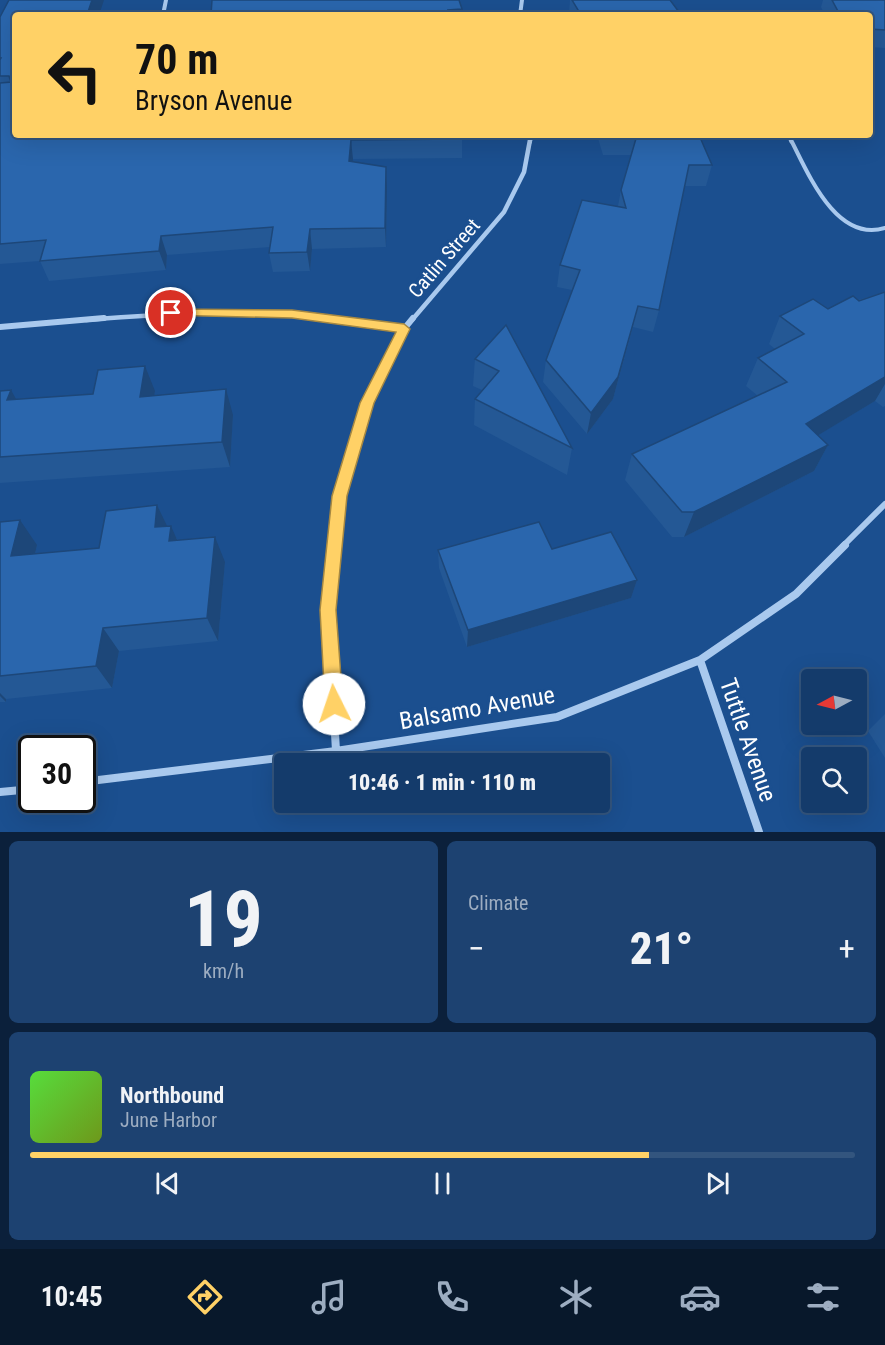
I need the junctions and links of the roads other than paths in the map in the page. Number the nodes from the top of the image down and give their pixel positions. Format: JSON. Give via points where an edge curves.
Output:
{"nodes":[{"id":1,"x":530,"y":138,"type":"edge"},
{"id":2,"x":790,"y":138,"type":"edge"},
{"id":3,"x":885,"y":228,"type":"edge"},
{"id":4,"x":0,"y":327,"type":"edge"},
{"id":5,"x":404,"y":329,"type":"junction"},
{"id":6,"x":885,"y":504,"type":"edge"},
{"id":7,"x":700,"y":660,"type":"junction"},
{"id":8,"x":336,"y":751,"type":"junction"},
{"id":9,"x":96,"y":780,"type":"edge"},
{"id":10,"x":18,"y":790,"type":"edge"},
{"id":11,"x":0,"y":792,"type":"edge"},
{"id":12,"x":759,"y":832,"type":"edge"}],
"edges":[{"from":1,"to":5,"type":"street","name":"Catlin Street","via":[[524,172],[504,212]]},
{"from":2,"to":3,"type":"lane","via":[[826,204],[840,219],[862,229]]},
{"from":4,"to":5,"type":"street","via":[[171,313],[292,314]]},
{"from":5,"to":8,"type":"street","name":"Catlin Street","via":[[367,403],[340,496],[328,610]]},
{"from":6,"to":7,"type":"street","name":"Balsamo Avenue","via":[[796,594]]},
{"from":7,"to":8,"type":"street","name":"Balsamo Avenue","via":[[557,717]]},
{"from":7,"to":12,"type":"street","name":"Tuttle Avenue"},
{"from":8,"to":9,"type":"street","name":"Balsamo Avenue"},
{"from":10,"to":11,"type":"street"}]}
